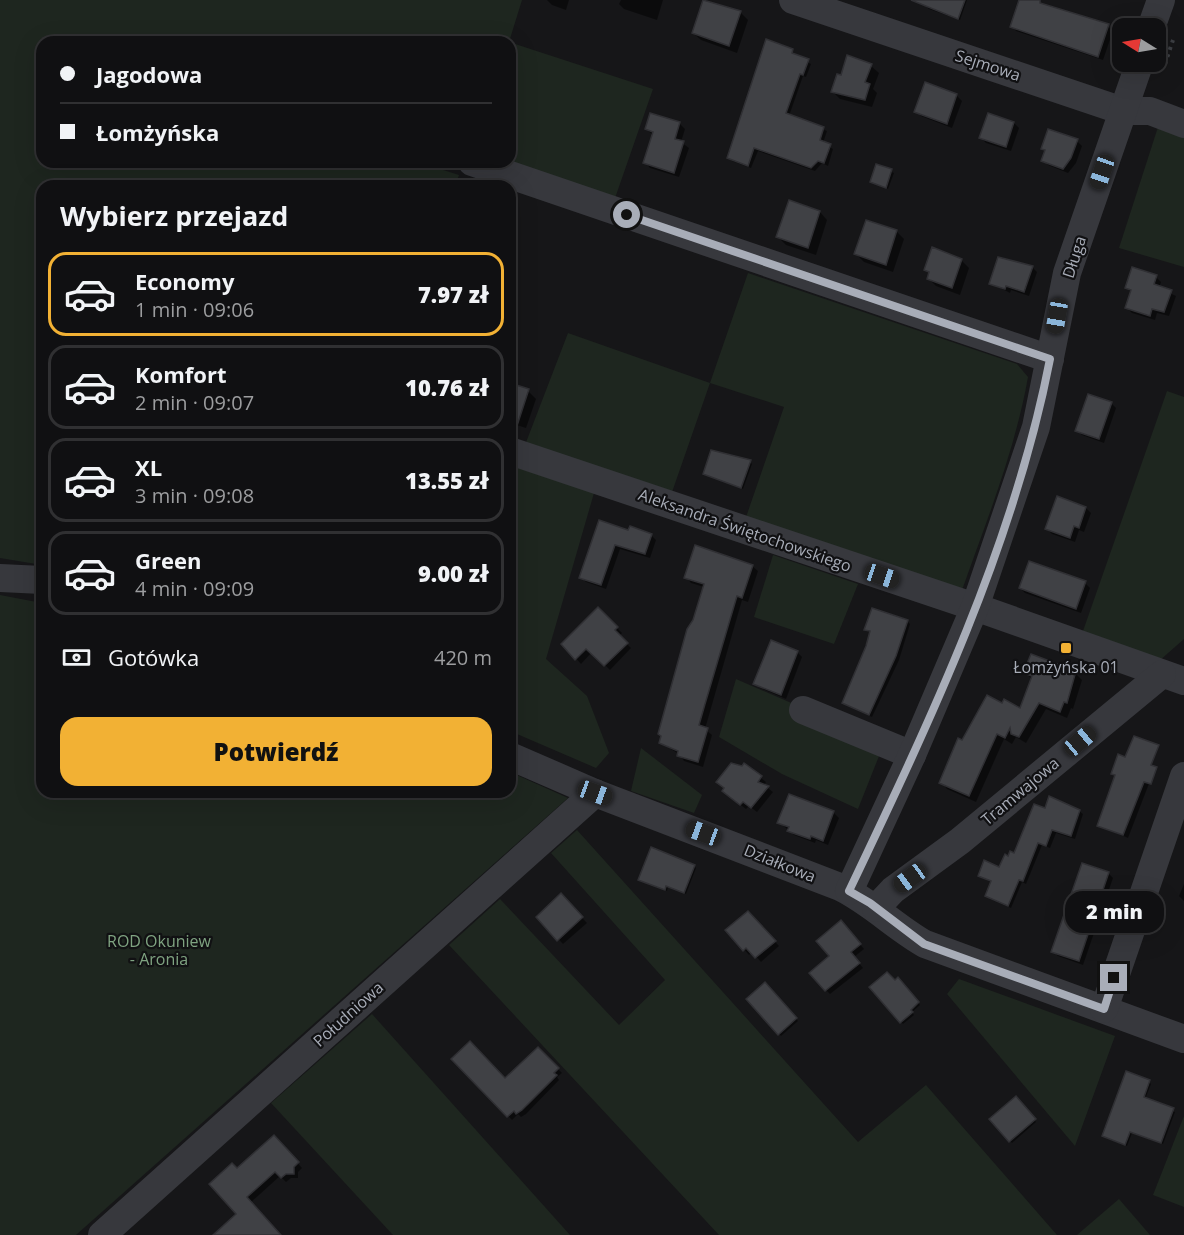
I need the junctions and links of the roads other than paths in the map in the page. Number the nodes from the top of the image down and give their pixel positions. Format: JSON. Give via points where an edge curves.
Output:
{"nodes":[{"id":1,"x":793,"y":0,"type":"edge"},
{"id":2,"x":1161,"y":0,"type":"edge"},
{"id":3,"x":1155,"y":18,"type":"edge"},
{"id":4,"x":1137,"y":72,"type":"edge"},
{"id":5,"x":1123,"y":111,"type":"junction"},
{"id":6,"x":1184,"y":124,"type":"edge"},
{"id":7,"x":490,"y":168,"type":"edge"},
{"id":8,"x":1050,"y":359,"type":"junction"},
{"id":9,"x":516,"y":454,"type":"edge"},
{"id":10,"x":0,"y":578,"type":"edge"},
{"id":11,"x":36,"y":580,"type":"edge"},
{"id":12,"x":975,"y":607,"type":"junction"},
{"id":13,"x":1173,"y":677,"type":"edge"},
{"id":14,"x":803,"y":710,"type":"dead end"},
{"id":15,"x":912,"y":755,"type":"junction"},
{"id":16,"x":516,"y":759,"type":"edge"},
{"id":17,"x":1184,"y":776,"type":"edge"},
{"id":18,"x":595,"y":793,"type":"junction"},
{"id":19,"x":849,"y":891,"type":"junction"},
{"id":20,"x":876,"y":908,"type":"junction"},
{"id":21,"x":1104,"y":1009,"type":"junction"},
{"id":22,"x":1184,"y":1040,"type":"edge"},
{"id":23,"x":102,"y":1235,"type":"edge"}],
"edges":[{"from":1,"to":5,"type":"street","name":"Sejmowa"},
{"from":2,"to":3,"type":"street"},
{"from":4,"to":5,"type":"street","name":"Długa"},
{"from":5,"to":6,"type":"street","name":"Sejmowa","via":[[1150,111]]},
{"from":5,"to":8,"type":"street","name":"Długa","via":[[1067,273]]},
{"from":7,"to":8,"type":"street"},
{"from":8,"to":12,"type":"street","name":"Długa","via":[[1036,427]]},
{"from":9,"to":12,"type":"street","name":"Aleksandra Świętochowskiego"},
{"from":10,"to":11,"type":"street"},
{"from":12,"to":13,"type":"street","name":"Aleksandra Świętochowskiego"},
{"from":12,"to":15,"type":"street","name":"Długa"},
{"from":13,"to":20,"type":"street","name":"Tramwajowa","via":[[893,890]]},
{"from":14,"to":15,"type":"street"},
{"from":15,"to":19,"type":"street","name":"Długa"},
{"from":16,"to":18,"type":"street","name":"Działkowa"},
{"from":17,"to":21,"type":"street"},
{"from":18,"to":19,"type":"street","name":"Działkowa"},
{"from":18,"to":23,"type":"street","name":"Południowa"},
{"from":19,"to":20,"type":"street","name":"Działkowa"},
{"from":20,"to":21,"type":"street","name":"Działkowa","via":[[924,944]]},
{"from":21,"to":22,"type":"street","name":"Działkowa"}]}
